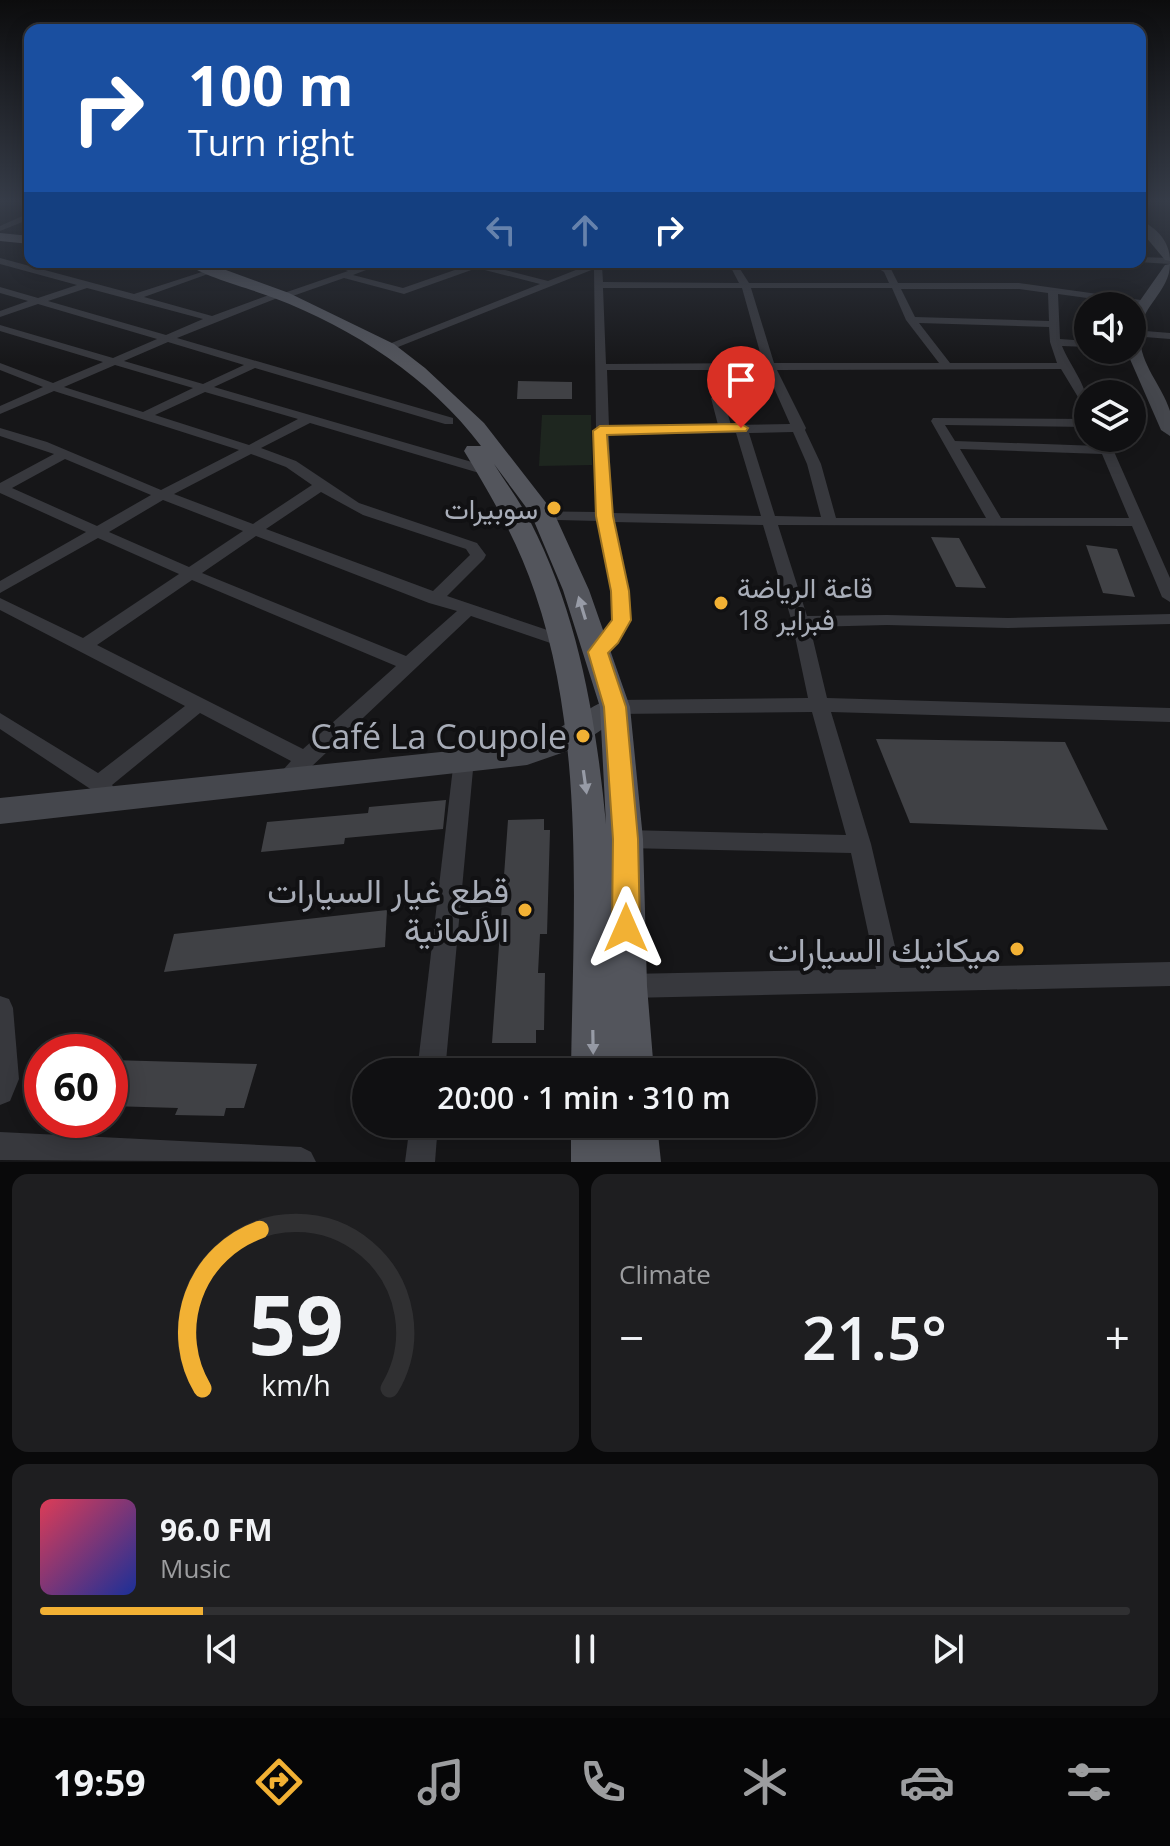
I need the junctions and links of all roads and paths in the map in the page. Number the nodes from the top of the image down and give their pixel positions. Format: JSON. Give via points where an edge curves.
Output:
{"nodes":[{"id":1,"x":1170,"y":259,"type":"edge"},
{"id":2,"x":1146,"y":260,"type":"edge"},
{"id":3,"x":1,"y":262,"type":"edge"},
{"id":4,"x":208,"y":268,"type":"edge"},
{"id":5,"x":217,"y":268,"type":"edge"},
{"id":6,"x":348,"y":268,"type":"edge"},
{"id":7,"x":366,"y":268,"type":"edge"},
{"id":8,"x":464,"y":268,"type":"edge"},
{"id":9,"x":494,"y":268,"type":"edge"},
{"id":10,"x":589,"y":268,"type":"edge"},
{"id":11,"x":600,"y":268,"type":"edge"},
{"id":12,"x":735,"y":268,"type":"edge"},
{"id":13,"x":881,"y":268,"type":"edge"},
{"id":14,"x":1170,"y":268,"type":"edge"},
{"id":15,"x":358,"y":271,"type":"junction"},
{"id":16,"x":345,"y":276,"type":"junction"},
{"id":17,"x":549,"y":284,"type":"junction"},
{"id":18,"x":86,"y":285,"type":"junction"},
{"id":19,"x":598,"y":285,"type":"junction"},
{"id":20,"x":746,"y":286,"type":"junction"},
{"id":21,"x":896,"y":286,"type":"junction"},
{"id":22,"x":0,"y":290,"type":"edge"},
{"id":23,"x":1053,"y":290,"type":"junction"},
{"id":24,"x":1074,"y":293,"type":"edge"},
{"id":25,"x":277,"y":296,"type":"junction"},
{"id":26,"x":133,"y":298,"type":"junction"},
{"id":27,"x":41,"y":300,"type":"junction"},
{"id":28,"x":1146,"y":302,"type":"edge"},
{"id":29,"x":0,"y":314,"type":"edge"},
{"id":30,"x":213,"y":319,"type":"junction"},
{"id":31,"x":911,"y":320,"type":"junction"},
{"id":32,"x":1056,"y":324,"type":"junction"},
{"id":33,"x":0,"y":328,"type":"edge"},
{"id":34,"x":1170,"y":336,"type":"edge"},
{"id":35,"x":169,"y":338,"type":"junction"},
{"id":36,"x":1146,"y":340,"type":"edge"},
{"id":37,"x":1055,"y":342,"type":"junction"},
{"id":38,"x":1074,"y":343,"type":"edge"},
{"id":39,"x":388,"y":348,"type":"junction"},
{"id":40,"x":109,"y":362,"type":"junction"},
{"id":41,"x":254,"y":364,"type":"junction"},
{"id":42,"x":1140,"y":364,"type":"edge"},
{"id":43,"x":769,"y":365,"type":"junction"},
{"id":44,"x":946,"y":365,"type":"junction"},
{"id":45,"x":0,"y":366,"type":"edge"},
{"id":46,"x":1064,"y":366,"type":"junction"},
{"id":47,"x":601,"y":367,"type":"junction"},
{"id":48,"x":1074,"y":382,"type":"edge"},
{"id":49,"x":53,"y":387,"type":"junction"},
{"id":50,"x":202,"y":388,"type":"junction"},
{"id":51,"x":717,"y":398,"type":"dead end"},
{"id":52,"x":0,"y":410,"type":"edge"},
{"id":53,"x":146,"y":415,"type":"junction"},
{"id":54,"x":306,"y":420,"type":"junction"},
{"id":55,"x":449,"y":421,"type":"junction"},
{"id":56,"x":1074,"y":423,"type":"edge"},
{"id":57,"x":725,"y":428,"type":"junction"},
{"id":58,"x":741,"y":428,"type":"junction"},
{"id":59,"x":800,"y":428,"type":"junction"},
{"id":60,"x":1170,"y":430,"type":"edge"},
{"id":61,"x":600,"y":431,"type":"junction"},
{"id":62,"x":0,"y":432,"type":"edge"},
{"id":63,"x":1074,"y":444,"type":"edge"},
{"id":64,"x":949,"y":445,"type":"junction"},
{"id":65,"x":253,"y":450,"type":"junction"},
{"id":66,"x":1107,"y":452,"type":"edge"},
{"id":67,"x":62,"y":455,"type":"junction"},
{"id":68,"x":491,"y":472,"type":"junction"},
{"id":69,"x":320,"y":486,"type":"junction"},
{"id":70,"x":0,"y":488,"type":"edge"},
{"id":71,"x":162,"y":495,"type":"junction"},
{"id":72,"x":529,"y":514,"type":"junction"},
{"id":73,"x":605,"y":516,"type":"junction"},
{"id":74,"x":770,"y":520,"type":"junction"},
{"id":75,"x":830,"y":522,"type":"junction"},
{"id":76,"x":996,"y":522,"type":"junction"},
{"id":77,"x":1137,"y":522,"type":"junction"},
{"id":78,"x":256,"y":529,"type":"junction"},
{"id":79,"x":100,"y":531,"type":"junction"},
{"id":80,"x":189,"y":573,"type":"junction"},
{"id":81,"x":0,"y":588,"type":"edge"},
{"id":82,"x":1170,"y":597,"type":"edge"},
{"id":83,"x":435,"y":599,"type":"junction"},
{"id":84,"x":0,"y":603,"type":"edge"},
{"id":85,"x":467,"y":611,"type":"junction"},
{"id":86,"x":1170,"y":619,"type":"edge"},
{"id":87,"x":800,"y":622,"type":"junction"},
{"id":88,"x":565,"y":642,"type":"junction"},
{"id":89,"x":82,"y":647,"type":"junction"},
{"id":90,"x":598,"y":652,"type":"junction"},
{"id":91,"x":408,"y":664,"type":"junction"},
{"id":92,"x":819,"y":704,"type":"junction"},
{"id":93,"x":198,"y":705,"type":"junction"},
{"id":94,"x":615,"y":707,"type":"junction"},
{"id":95,"x":1170,"y":715,"type":"edge"},
{"id":96,"x":0,"y":720,"type":"edge"},
{"id":97,"x":579,"y":735,"type":"junction"},
{"id":98,"x":464,"y":759,"type":"junction"},
{"id":99,"x":295,"y":769,"type":"junction"},
{"id":100,"x":106,"y":792,"type":"junction"},
{"id":101,"x":0,"y":811,"type":"edge"},
{"id":102,"x":625,"y":839,"type":"junction"},
{"id":103,"x":860,"y":844,"type":"junction"},
{"id":104,"x":1170,"y":974,"type":"edge"},
{"id":105,"x":891,"y":982,"type":"junction"},
{"id":106,"x":627,"y":986,"type":"junction"},
{"id":107,"x":0,"y":1008,"type":"edge"},
{"id":108,"x":432,"y":1058,"type":"edge"},
{"id":109,"x":593,"y":1058,"type":"edge"},
{"id":110,"x":631,"y":1058,"type":"edge"},
{"id":111,"x":0,"y":1091,"type":"edge"},
{"id":112,"x":423,"y":1138,"type":"edge"},
{"id":113,"x":594,"y":1138,"type":"edge"},
{"id":114,"x":635,"y":1138,"type":"edge"},
{"id":115,"x":0,"y":1146,"type":"edge"},
{"id":116,"x":301,"y":1162,"type":"edge"},
{"id":117,"x":420,"y":1162,"type":"edge"},
{"id":118,"x":595,"y":1162,"type":"edge"},
{"id":119,"x":637,"y":1162,"type":"edge"}],
"edges":[{"from":1,"to":2,"type":"street"},
{"from":3,"to":18,"type":"street"},
{"from":4,"to":26,"type":"street"},
{"from":5,"to":25,"type":"main road"},
{"from":6,"to":15,"type":"street"},
{"from":7,"to":15,"type":"street"},
{"from":8,"to":16,"type":"street","via":[[404,291]]},
{"from":9,"to":17,"type":"street"},
{"from":10,"to":17,"type":"street"},
{"from":11,"to":19,"type":"street"},
{"from":12,"to":20,"type":"street"},
{"from":13,"to":21,"type":"street"},
{"from":14,"to":28,"type":"main road"},
{"from":15,"to":16,"type":"street"},
{"from":16,"to":25,"type":"street"},
{"from":17,"to":39,"type":"street"},
{"from":18,"to":26,"type":"street"},
{"from":18,"to":27,"type":"street"},
{"from":19,"to":20,"type":"street"},
{"from":19,"to":47,"type":"street"},
{"from":20,"to":21,"type":"street"},
{"from":20,"to":43,"type":"street"},
{"from":21,"to":23,"type":"street"},
{"from":21,"to":31,"type":"street"},
{"from":22,"to":27,"type":"street"},
{"from":23,"to":24,"type":"street"},
{"from":23,"to":32,"type":"street"},
{"from":25,"to":30,"type":"street"},
{"from":25,"to":39,"type":"main road"},
{"from":25,"to":55,"type":"main road","via":[[383,360]]},
{"from":26,"to":30,"type":"street"},
{"from":27,"to":29,"type":"street"},
{"from":27,"to":35,"type":"street"},
{"from":30,"to":35,"type":"street"},
{"from":31,"to":32,"type":"street"},
{"from":31,"to":44,"type":"street"},
{"from":32,"to":37,"type":"street"},
{"from":33,"to":40,"type":"street"},
{"from":34,"to":36,"type":"street"},
{"from":35,"to":40,"type":"street"},
{"from":35,"to":41,"type":"street"},
{"from":37,"to":38,"type":"street"},
{"from":37,"to":46,"type":"street"},
{"from":39,"to":72,"type":"main road","via":[[477,427]]},
{"from":40,"to":49,"type":"street"},
{"from":40,"to":50,"type":"street"},
{"from":41,"to":50,"type":"street"},
{"from":41,"to":55,"type":"street"},
{"from":42,"to":60,"type":"main road"},
{"from":43,"to":44,"type":"street"},
{"from":43,"to":47,"type":"street"},
{"from":43,"to":59,"type":"street"},
{"from":44,"to":46,"type":"street"},
{"from":45,"to":49,"type":"street"},
{"from":46,"to":48,"type":"street"},
{"from":47,"to":61,"type":"street"},
{"from":49,"to":52,"type":"street"},
{"from":49,"to":53,"type":"street"},
{"from":50,"to":53,"type":"street"},
{"from":50,"to":54,"type":"street"},
{"from":51,"to":57,"type":"street"},
{"from":53,"to":65,"type":"street"},
{"from":54,"to":65,"type":"street"},
{"from":54,"to":68,"type":"street"},
{"from":55,"to":68,"type":"main road"},
{"from":56,"to":64,"type":"street","via":[[937,421]]},
{"from":57,"to":58,"type":"street"},
{"from":57,"to":61,"type":"street"},
{"from":58,"to":59,"type":"street"},
{"from":58,"to":74,"type":"street"},
{"from":59,"to":75,"type":"street"},
{"from":61,"to":73,"type":"street"},
{"from":62,"to":67,"type":"street"},
{"from":63,"to":64,"type":"street"},
{"from":64,"to":76,"type":"street"},
{"from":65,"to":69,"type":"street","via":[[296,465]]},
{"from":65,"to":71,"type":"street"},
{"from":66,"to":77,"type":"street"},
{"from":67,"to":70,"type":"street"},
{"from":67,"to":71,"type":"street"},
{"from":68,"to":72,"type":"main road"},
{"from":69,"to":78,"type":"street"},
{"from":69,"to":83,"type":"street","via":[[357,508],[477,550],[473,563]]},
{"from":70,"to":79,"type":"street"},
{"from":71,"to":78,"type":"street"},
{"from":71,"to":79,"type":"street"},
{"from":72,"to":73,"type":"street"},
{"from":72,"to":88,"type":"main road"},
{"from":90,"to":72,"type":"main road","one_way":true,"via":[[576,590]]},
{"from":73,"to":74,"type":"street"},
{"from":73,"to":90,"type":"street","via":[[622,620]]},
{"from":74,"to":75,"type":"street"},
{"from":74,"to":87,"type":"street"},
{"from":75,"to":76,"type":"street"},
{"from":76,"to":77,"type":"street"},
{"from":77,"to":82,"type":"street"},
{"from":78,"to":80,"type":"street"},
{"from":78,"to":83,"type":"street"},
{"from":79,"to":80,"type":"street"},
{"from":79,"to":81,"type":"street"},
{"from":80,"to":89,"type":"street"},
{"from":80,"to":91,"type":"street"},
{"from":83,"to":85,"type":"street"},
{"from":84,"to":89,"type":"street"},
{"from":85,"to":88,"type":"street"},
{"from":85,"to":91,"type":"street"},
{"from":86,"to":87,"type":"street"},
{"from":87,"to":92,"type":"street"},
{"from":88,"to":97,"type":"main road","via":[[576,688]]},
{"from":89,"to":93,"type":"street"},
{"from":90,"to":94,"type":"main road"},
{"from":91,"to":99,"type":"street"},
{"from":92,"to":94,"type":"street"},
{"from":92,"to":95,"type":"street"},
{"from":92,"to":103,"type":"street"},
{"from":93,"to":99,"type":"street"},
{"from":93,"to":100,"type":"street"},
{"from":94,"to":97,"type":"main road"},
{"from":94,"to":102,"type":"main road"},
{"from":96,"to":100,"type":"street"},
{"from":97,"to":98,"type":"main road","via":[[527,754]]},
{"from":97,"to":109,"type":"main road","one_way":true,"via":[[591,818]]},
{"from":98,"to":99,"type":"main road"},
{"from":98,"to":108,"type":"street"},
{"from":99,"to":100,"type":"main road"},
{"from":100,"to":101,"type":"main road"},
{"from":102,"to":103,"type":"street"},
{"from":102,"to":106,"type":"main road"},
{"from":103,"to":105,"type":"street"},
{"from":104,"to":105,"type":"street"},
{"from":105,"to":106,"type":"street"},
{"from":106,"to":110,"type":"main road"},
{"from":107,"to":111,"type":"street","via":[[5,1079]]},
{"from":112,"to":117,"type":"street"},
{"from":113,"to":118,"type":"main road"},
{"from":114,"to":119,"type":"main road"},
{"from":115,"to":116,"type":"street"}]}
